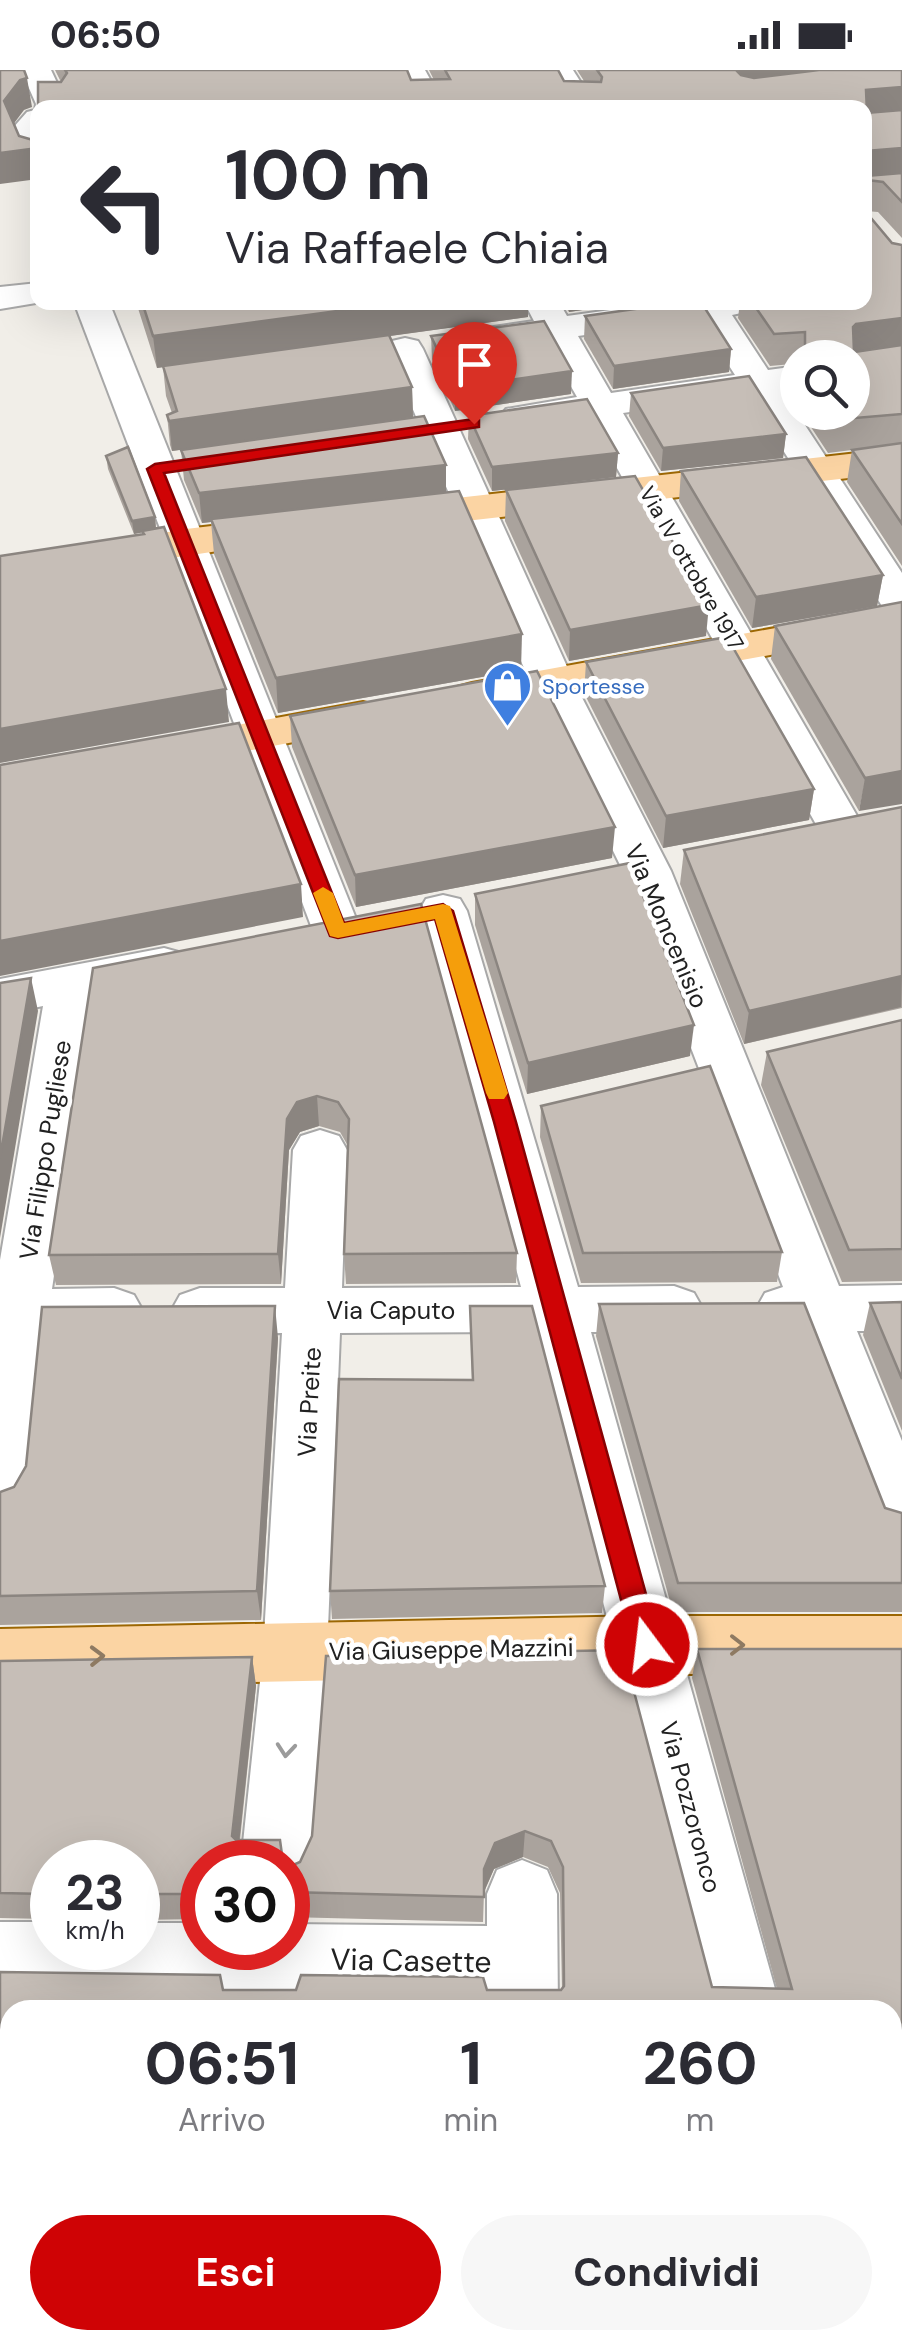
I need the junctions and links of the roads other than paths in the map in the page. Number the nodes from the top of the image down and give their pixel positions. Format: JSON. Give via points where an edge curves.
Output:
{"nodes":[{"id":1,"x":36,"y":70,"type":"edge"},
{"id":2,"x":410,"y":70,"type":"edge"},
{"id":3,"x":558,"y":70,"type":"edge"},
{"id":4,"x":50,"y":100,"type":"edge"},
{"id":5,"x":427,"y":100,"type":"edge"},
{"id":6,"x":577,"y":100,"type":"edge"},
{"id":7,"x":30,"y":294,"type":"edge"},
{"id":8,"x":0,"y":298,"type":"edge"},
{"id":9,"x":96,"y":310,"type":"edge"},
{"id":10,"x":634,"y":310,"type":"edge"},
{"id":11,"x":726,"y":310,"type":"edge"},
{"id":12,"x":548,"y":316,"type":"edge"},
{"id":13,"x":778,"y":380,"type":"edge"},
{"id":14,"x":600,"y":405,"type":"junction"},
{"id":15,"x":423,"y":431,"type":"junction"},
{"id":16,"x":902,"y":460,"type":"edge"},
{"id":17,"x":816,"y":470,"type":"junction"},
{"id":18,"x":646,"y":489,"type":"junction"},
{"id":19,"x":476,"y":508,"type":"junction"},
{"id":20,"x":186,"y":541,"type":"junction"},
{"id":21,"x":0,"y":572,"type":"edge"},
{"id":22,"x":902,"y":605,"type":"edge"},
{"id":23,"x":902,"y":618,"type":"edge"},
{"id":24,"x":738,"y":648,"type":"junction"},
{"id":25,"x":552,"y":682,"type":"junction"},
{"id":26,"x":262,"y":734,"type":"junction"},
{"id":27,"x":131,"y":758,"type":"edge"},
{"id":28,"x":790,"y":843,"type":"edge"},
{"id":29,"x":204,"y":957,"type":"edge"},
{"id":30,"x":72,"y":983,"type":"junction"},
{"id":31,"x":0,"y":997,"type":"edge"},
{"id":32,"x":746,"y":1066,"type":"junction"},
{"id":33,"x":672,"y":1084,"type":"edge"},
{"id":34,"x":320,"y":1150,"type":"dead end"},
{"id":35,"x":902,"y":1308,"type":"edge"},
{"id":36,"x":557,"y":1309,"type":"junction"},
{"id":37,"x":820,"y":1309,"type":"junction"},
{"id":38,"x":314,"y":1310,"type":"junction"},
{"id":39,"x":10,"y":1312,"type":"edge"},
{"id":40,"x":0,"y":1496,"type":"edge"},
{"id":41,"x":902,"y":1516,"type":"edge"},
{"id":42,"x":647,"y":1645,"type":"junction"},
{"id":43,"x":902,"y":1645,"type":"edge"},
{"id":44,"x":295,"y":1653,"type":"junction"},
{"id":45,"x":0,"y":1658,"type":"edge"},
{"id":46,"x":278,"y":1840,"type":"edge"},
{"id":47,"x":522,"y":1956,"type":"edge"},
{"id":48,"x":0,"y":1957,"type":"edge"},
{"id":49,"x":266,"y":1972,"type":"edge"},
{"id":50,"x":742,"y":2000,"type":"edge"}],
"edges":[{"from":1,"to":4,"type":"street"},
{"from":2,"to":5,"type":"street"},
{"from":3,"to":6,"type":"street"},
{"from":7,"to":8,"type":"street"},
{"from":9,"to":20,"type":"street","name":"Via Pozzoronco","via":[[140,384],[174,466]]},
{"from":10,"to":12,"type":"street"},
{"from":11,"to":13,"type":"street"},
{"from":12,"to":14,"type":"street","name":"Via IV ottobre 1917"},
{"from":12,"to":15,"type":"street","name":"Via Moncenisio","via":[[398,342]]},
{"from":13,"to":14,"type":"street"},
{"from":13,"to":17,"type":"street"},
{"from":14,"to":15,"type":"street"},
{"from":14,"to":18,"type":"street","name":"Via IV ottobre 1917"},
{"from":15,"to":19,"type":"street","name":"Via Moncenisio"},
{"from":16,"to":17,"type":"main road"},
{"from":17,"to":18,"type":"main road"},
{"from":17,"to":22,"type":"street"},
{"from":18,"to":19,"type":"main road"},
{"from":18,"to":24,"type":"street","name":"Via IV ottobre 1917"},
{"from":19,"to":20,"type":"main road"},
{"from":19,"to":25,"type":"street","name":"Via Moncenisio"},
{"from":20,"to":21,"type":"main road"},
{"from":20,"to":26,"type":"street","name":"Via Pozzoronco"},
{"from":23,"to":24,"type":"main road"},
{"from":24,"to":25,"type":"main road"},
{"from":24,"to":28,"type":"street","name":"Via IV ottobre 1917","via":[[863,829]]},
{"from":25,"to":26,"type":"main road"},
{"from":25,"to":32,"type":"street","name":"Via Moncenisio"},
{"from":26,"to":27,"type":"main road"},
{"from":26,"to":36,"type":"street","name":"Via Pozzoronco","via":[[524,1118]]},
{"from":29,"to":30,"type":"street"},
{"from":30,"to":31,"type":"street"},
{"from":30,"to":39,"type":"street","name":"Via Filippo Pugliese"},
{"from":32,"to":33,"type":"street"},
{"from":32,"to":37,"type":"street","name":"Via Moncenisio"},
{"from":34,"to":38,"type":"street","name":"Via Preite"},
{"from":35,"to":37,"type":"street","name":"Via Caputo"},
{"from":36,"to":37,"type":"street","name":"Via Caputo"},
{"from":36,"to":38,"type":"street","name":"Via Caputo"},
{"from":36,"to":42,"type":"street","name":"Via Pozzoronco"},
{"from":37,"to":41,"type":"street","name":"Via Moncenisio"},
{"from":38,"to":39,"type":"street","name":"Via Caputo"},
{"from":38,"to":44,"type":"street","name":"Via Preite"},
{"from":39,"to":40,"type":"street","name":"Via Filippo Pugliese"},
{"from":42,"to":43,"type":"main road","name":"Via Giuseppe Mazzini","one_way":true},
{"from":42,"to":44,"type":"main road","name":"Via Giuseppe Mazzini"},
{"from":42,"to":50,"type":"street","name":"Via Pozzoronco"},
{"from":45,"to":44,"type":"main road","name":"Via Giuseppe Mazzini","one_way":true},
{"from":44,"to":46,"type":"street","name":"Via Preite","one_way":true},
{"from":47,"to":49,"type":"street","name":"Via Casette"},
{"from":48,"to":49,"type":"street","name":"Via Casette"}]}
